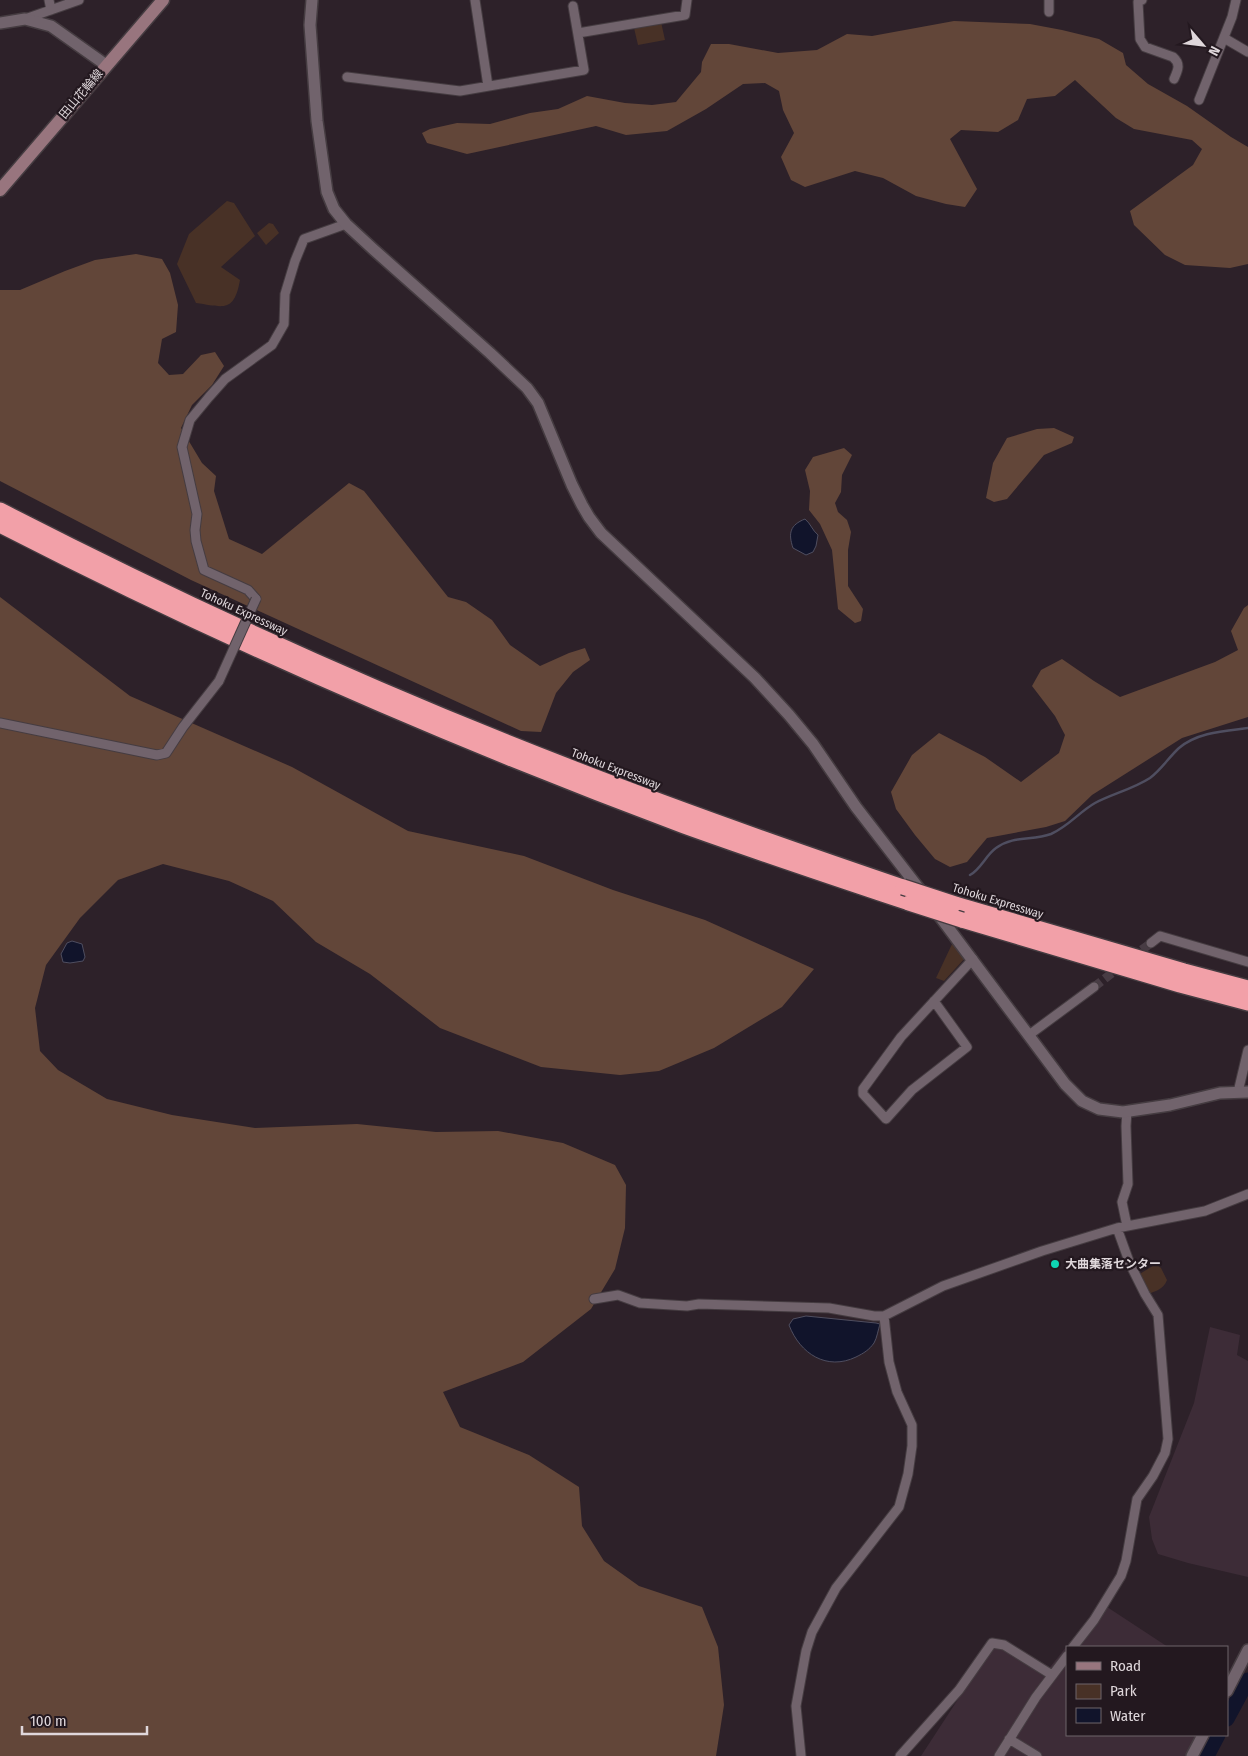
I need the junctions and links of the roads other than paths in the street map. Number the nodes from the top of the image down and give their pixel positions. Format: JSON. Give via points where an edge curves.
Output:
{"nodes":[{"id":1,"x":49,"y":0,"type":"edge"},
{"id":2,"x":79,"y":0,"type":"edge"},
{"id":3,"x":163,"y":0,"type":"edge"},
{"id":4,"x":312,"y":0,"type":"edge"},
{"id":5,"x":475,"y":0,"type":"edge"},
{"id":6,"x":687,"y":0,"type":"edge"},
{"id":7,"x":1050,"y":0,"type":"edge"},
{"id":8,"x":1142,"y":0,"type":"edge"},
{"id":9,"x":1236,"y":0,"type":"edge"},
{"id":10,"x":572,"y":6,"type":"dead end"},
{"id":11,"x":51,"y":10,"type":"junction"},
{"id":12,"x":1048,"y":12,"type":"dead end"},
{"id":13,"x":25,"y":19,"type":"junction"},
{"id":14,"x":0,"y":23,"type":"edge"},
{"id":15,"x":578,"y":33,"type":"junction"},
{"id":16,"x":1224,"y":38,"type":"junction"},
{"id":17,"x":1248,"y":52,"type":"edge"},
{"id":18,"x":106,"y":64,"type":"junction"},
{"id":19,"x":347,"y":77,"type":"dead end"},
{"id":20,"x":1174,"y":79,"type":"dead end"},
{"id":21,"x":488,"y":86,"type":"junction"},
{"id":22,"x":1199,"y":100,"type":"dead end"},
{"id":23,"x":0,"y":190,"type":"edge"},
{"id":24,"x":346,"y":224,"type":"junction"},
{"id":25,"x":0,"y":510,"type":"edge"},
{"id":26,"x":0,"y":525,"type":"edge"},
{"id":27,"x":0,"y":723,"type":"edge"},
{"id":28,"x":1151,"y":942,"type":"tunnel mouth"},
{"id":29,"x":973,"y":959,"type":"junction"},
{"id":30,"x":1248,"y":962,"type":"edge"},
{"id":31,"x":1094,"y":987,"type":"tunnel mouth"},
{"id":32,"x":1248,"y":988,"type":"edge"},
{"id":33,"x":934,"y":1001,"type":"junction"},
{"id":34,"x":1248,"y":1003,"type":"edge"},
{"id":35,"x":1029,"y":1035,"type":"junction"},
{"id":36,"x":1248,"y":1050,"type":"edge"},
{"id":37,"x":1243,"y":1092,"type":"edge"},
{"id":38,"x":1127,"y":1111,"type":"junction"},
{"id":39,"x":1248,"y":1194,"type":"edge"},
{"id":40,"x":1127,"y":1226,"type":"junction"},
{"id":41,"x":1117,"y":1228,"type":"junction"},
{"id":42,"x":594,"y":1299,"type":"dead end"},
{"id":43,"x":884,"y":1316,"type":"junction"},
{"id":44,"x":1074,"y":1646,"type":"edge"},
{"id":45,"x":1248,"y":1650,"type":"edge"},
{"id":46,"x":1066,"y":1657,"type":"edge"},
{"id":47,"x":1052,"y":1675,"type":"junction"},
{"id":48,"x":1228,"y":1689,"type":"edge"},
{"id":49,"x":1202,"y":1736,"type":"edge"},
{"id":50,"x":1009,"y":1739,"type":"junction"},
{"id":51,"x":801,"y":1756,"type":"edge"},
{"id":52,"x":900,"y":1756,"type":"edge"},
{"id":53,"x":999,"y":1756,"type":"edge"},
{"id":54,"x":1037,"y":1756,"type":"edge"},
{"id":55,"x":1192,"y":1756,"type":"edge"}],
"edges":[{"from":1,"to":11,"type":"street"},
{"from":2,"to":11,"type":"street"},
{"from":3,"to":18,"type":"main road","name":"田山花輪線"},
{"from":4,"to":24,"type":"street","via":[[310,25],[323,173],[334,209]]},
{"from":5,"to":21,"type":"street"},
{"from":6,"to":15,"type":"street","via":[[684,15]]},
{"from":7,"to":12,"type":"street"},
{"from":8,"to":20,"type":"street","via":[[1138,2],[1140,40],[1145,47],[1176,60],[1178,69]]},
{"from":9,"to":16,"type":"street"},
{"from":10,"to":15,"type":"street"},
{"from":11,"to":13,"type":"street"},
{"from":13,"to":14,"type":"street"},
{"from":13,"to":18,"type":"street","via":[[52,26]]},
{"from":15,"to":21,"type":"street","via":[[584,70]]},
{"from":16,"to":17,"type":"street"},
{"from":16,"to":22,"type":"street"},
{"from":18,"to":23,"type":"main road","name":"田山花輪線"},
{"from":19,"to":21,"type":"street","via":[[460,91]]},
{"from":24,"to":27,"type":"street","bridge":true,"via":[[304,239],[285,294],[284,324],[272,345],[225,379],[209,397],[190,420],[182,448],[197,514],[196,541],[204,570],[248,590],[256,599],[219,681],[166,753],[152,754]]},
{"from":24,"to":29,"type":"street","via":[[527,388],[538,403],[572,485],[601,533],[789,715]]},
{"from":25,"to":32,"type":"highway","name":"Tohoku Expressway","bridge":true,"via":[[221,618],[568,767],[691,814],[955,904]]},
{"from":26,"to":34,"type":"highway","bridge":true,"via":[[206,626],[352,692],[686,826],[962,920]]},
{"from":28,"to":30,"type":"street","via":[[1160,936]]},
{"from":29,"to":33,"type":"street"},
{"from":29,"to":35,"type":"street"},
{"from":31,"to":35,"type":"street"},
{"from":33,"to":33,"type":"street","via":[[901,1037],[863,1089],[863,1094],[886,1119],[912,1090],[967,1047]]},
{"from":35,"to":38,"type":"street","via":[[1065,1084],[1082,1101],[1099,1109]]},
{"from":36,"to":37,"type":"street"},
{"from":37,"to":38,"type":"street","via":[[1220,1093]]},
{"from":38,"to":40,"type":"street","via":[[1128,1184],[1122,1202]]},
{"from":39,"to":40,"type":"street","via":[[1206,1211]]},
{"from":40,"to":41,"type":"street"},
{"from":41,"to":43,"type":"street","via":[[942,1286]]},
{"from":41,"to":44,"type":"street","via":[[1130,1264],[1158,1315],[1168,1439],[1161,1461],[1137,1499],[1121,1576]]},
{"from":42,"to":43,"type":"street","via":[[618,1295],[640,1303],[829,1308]]},
{"from":43,"to":51,"type":"street","via":[[889,1362],[912,1425],[911,1460],[899,1507],[836,1588],[812,1632],[796,1706]]},
{"from":45,"to":48,"type":"street"},
{"from":46,"to":47,"type":"street"},
{"from":47,"to":50,"type":"street"},
{"from":47,"to":52,"type":"street","via":[[1004,1645],[992,1643],[959,1690]]},
{"from":49,"to":55,"type":"street"},
{"from":50,"to":53,"type":"street"},
{"from":50,"to":54,"type":"street"}]}
